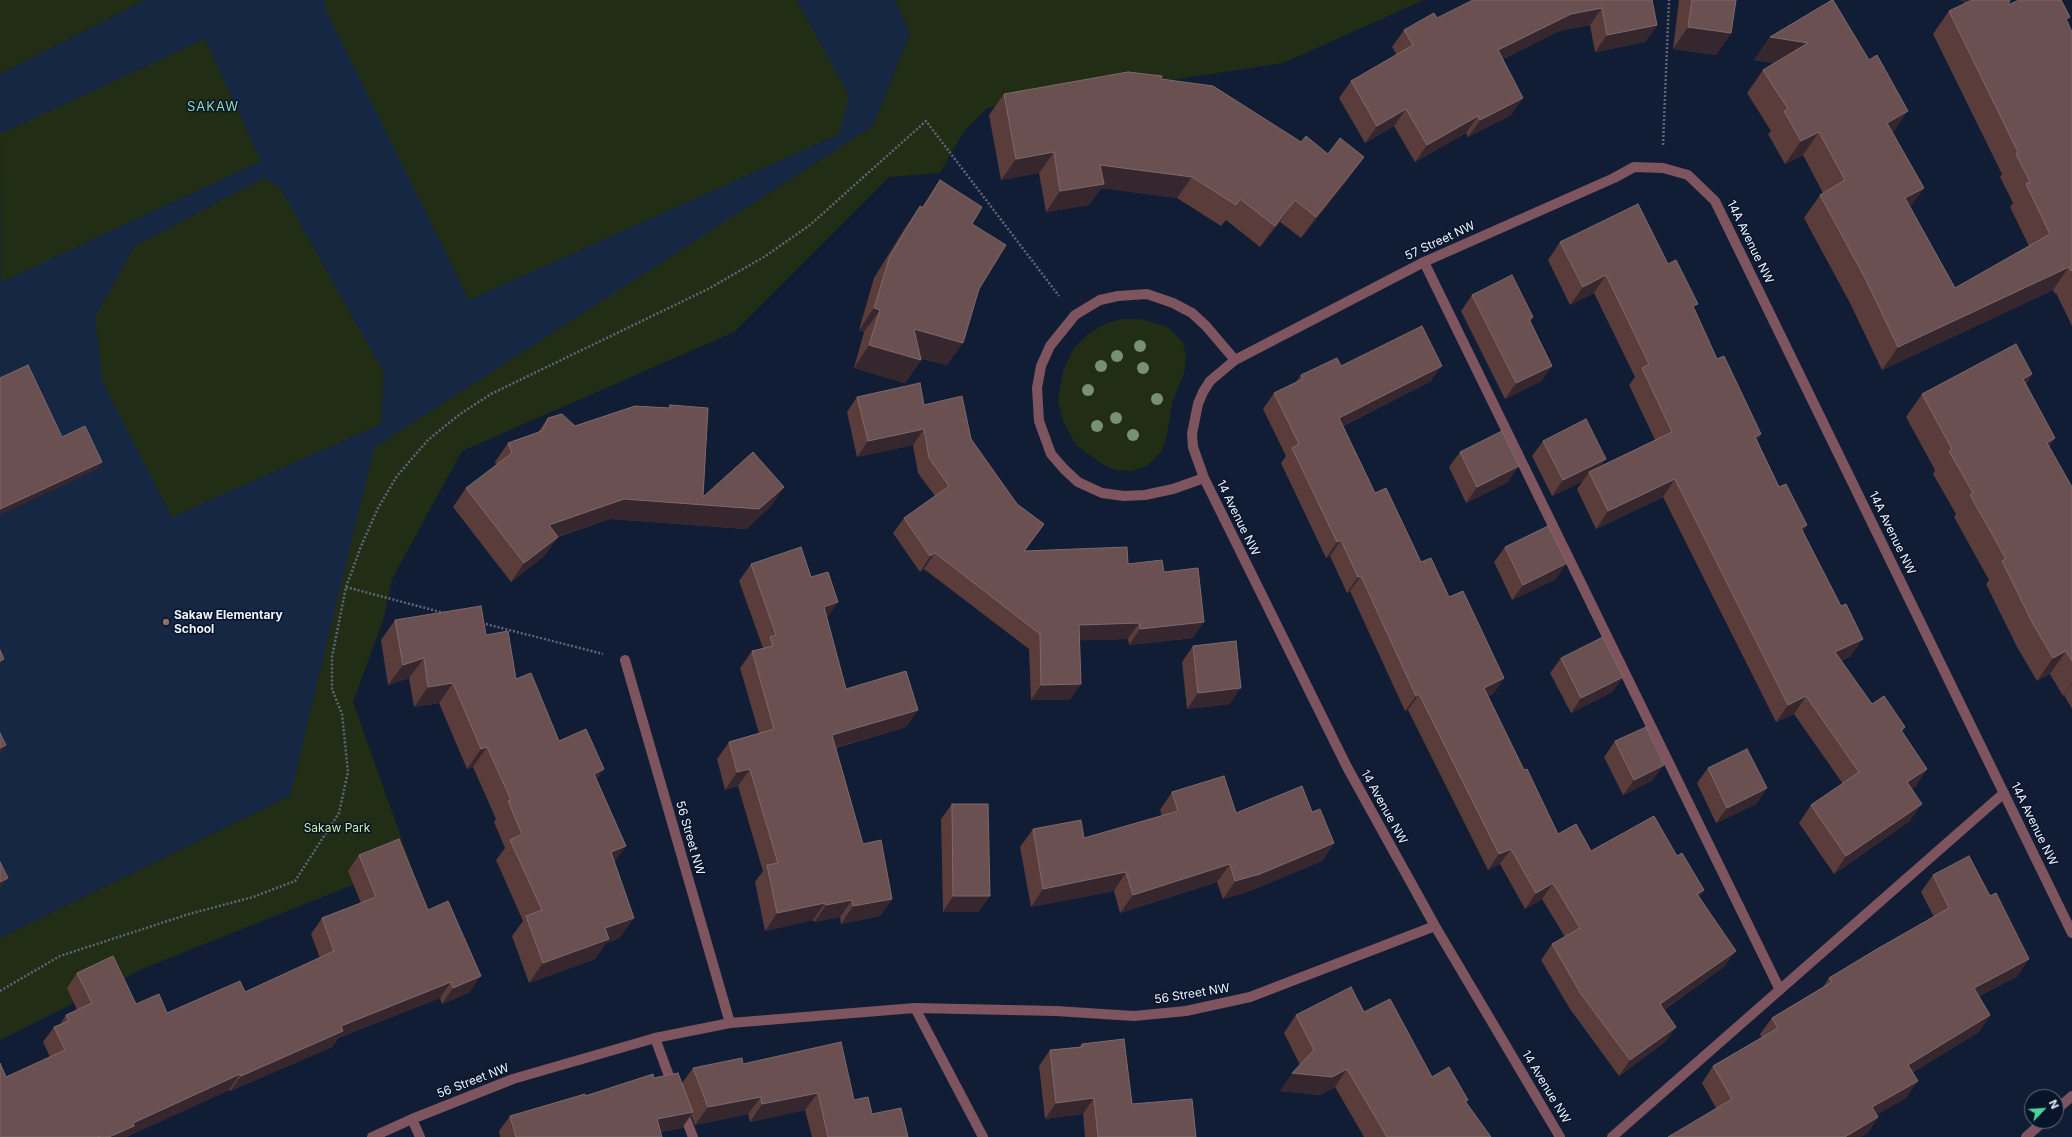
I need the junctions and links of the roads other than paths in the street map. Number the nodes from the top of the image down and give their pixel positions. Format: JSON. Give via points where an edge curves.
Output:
{"nodes":[{"id":1,"x":1663,"y":168,"type":"joint"},
{"id":2,"x":1424,"y":262,"type":"junction"},
{"id":3,"x":1235,"y":360,"type":"junction"},
{"id":4,"x":1192,"y":447,"type":"joint"},
{"id":5,"x":1204,"y":478,"type":"junction"},
{"id":6,"x":625,"y":660,"type":"road end"},
{"id":7,"x":2004,"y":792,"type":"junction"},
{"id":8,"x":1435,"y":926,"type":"junction"},
{"id":9,"x":2072,"y":934,"type":"edge"},
{"id":10,"x":1780,"y":990,"type":"junction"},
{"id":11,"x":914,"y":1008,"type":"junction"},
{"id":12,"x":730,"y":1023,"type":"junction"},
{"id":13,"x":654,"y":1038,"type":"junction"},
{"id":14,"x":2072,"y":1096,"type":"edge"},
{"id":15,"x":2064,"y":1103,"type":"edge"},
{"id":16,"x":412,"y":1119,"type":"junction"},
{"id":17,"x":2035,"y":1129,"type":"edge"},
{"id":18,"x":372,"y":1137,"type":"edge"},
{"id":19,"x":420,"y":1137,"type":"edge"},
{"id":20,"x":693,"y":1137,"type":"edge"},
{"id":21,"x":983,"y":1137,"type":"edge"},
{"id":22,"x":1560,"y":1137,"type":"edge"},
{"id":23,"x":1612,"y":1137,"type":"edge"},
{"id":24,"x":2026,"y":1137,"type":"edge"}],
"edges":[{"from":1,"to":2,"type":"street","name":"57 Street NW","via":[[1634,167]]},
{"from":1,"to":7,"type":"street","name":"14A Avenue NW","via":[[1688,176],[1715,201]]},
{"from":2,"to":3,"type":"street","name":"57 Street NW"},
{"from":2,"to":10,"type":"street"},
{"from":3,"to":4,"type":"street","name":"57 Street NW","via":[[1210,381],[1198,404]]},
{"from":3,"to":5,"type":"street","name":"14 Avenue NW","via":[[1206,326],[1192,314],[1173,303],[1147,294],[1100,300],[1075,315],[1050,346],[1041,366],[1037,388],[1039,422],[1051,454],[1078,482],[1102,493],[1124,496],[1173,490]]},
{"from":4,"to":5,"type":"street","name":"14 Avenue NW"},
{"from":5,"to":8,"type":"street","name":"14 Avenue NW","via":[[1347,767]]},
{"from":6,"to":12,"type":"street","name":"56 Street NW"},
{"from":7,"to":9,"type":"street","name":"14A Avenue NW"},
{"from":7,"to":10,"type":"street"},
{"from":8,"to":11,"type":"street","name":"56 Street NW","via":[[1250,997],[1186,1011],[1134,1016],[1056,1011]]},
{"from":8,"to":22,"type":"street","name":"14 Avenue NW"},
{"from":10,"to":23,"type":"street"},
{"from":11,"to":12,"type":"street","name":"56 Street NW"},
{"from":11,"to":21,"type":"street"},
{"from":12,"to":13,"type":"street","name":"56 Street NW"},
{"from":13,"to":16,"type":"street","name":"56 Street NW","via":[[513,1079]]},
{"from":13,"to":20,"type":"street"},
{"from":14,"to":15,"type":"street"},
{"from":16,"to":18,"type":"street","name":"56 Street NW"},
{"from":16,"to":19,"type":"street"},
{"from":17,"to":24,"type":"street"}]}
